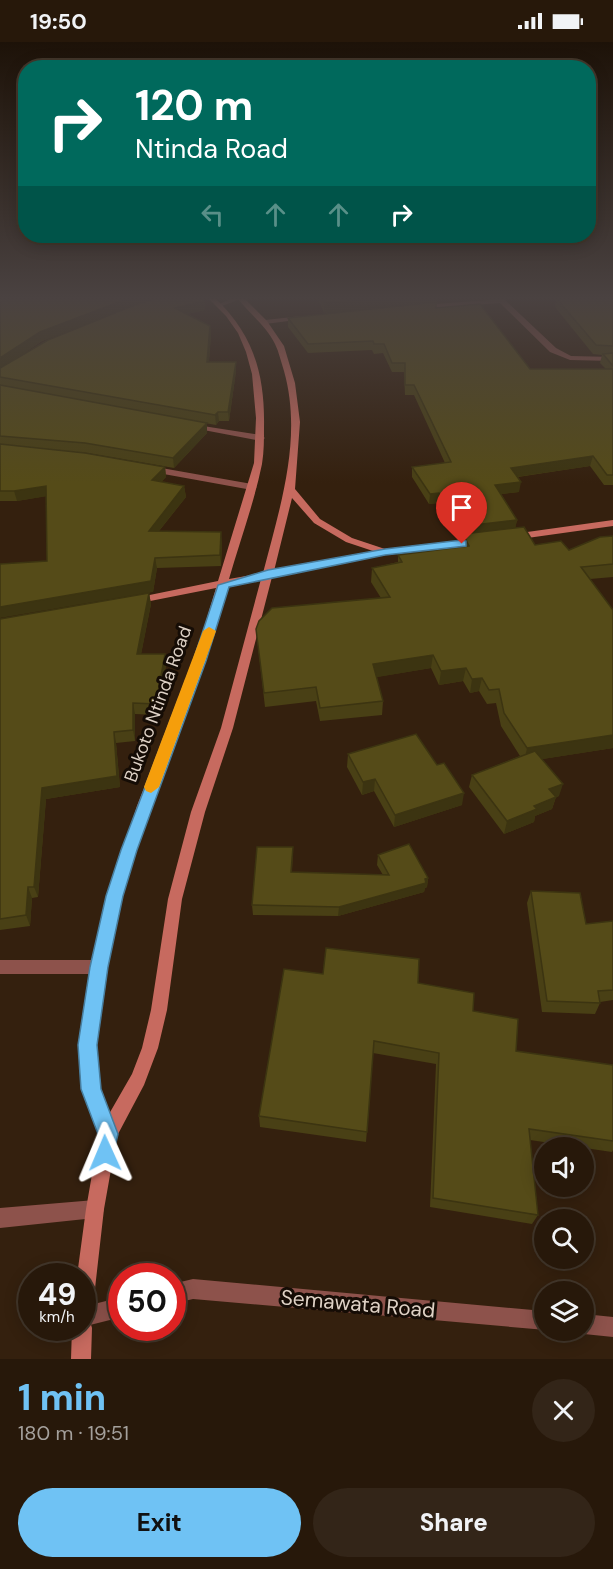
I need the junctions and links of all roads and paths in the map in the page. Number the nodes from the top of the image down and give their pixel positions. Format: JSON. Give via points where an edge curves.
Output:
{"nodes":[{"id":1,"x":253,"y":360,"type":"edge"},
{"id":2,"x":284,"y":360,"type":"edge"},
{"id":3,"x":181,"y":424,"type":"edge"},
{"id":4,"x":261,"y":438,"type":"junction"},
{"id":5,"x":134,"y":466,"type":"edge"},
{"id":6,"x":252,"y":487,"type":"junction"},
{"id":7,"x":290,"y":489,"type":"junction"},
{"id":8,"x":613,"y":523,"type":"edge"},
{"id":9,"x":504,"y":538,"type":"edge"},
{"id":10,"x":492,"y":540,"type":"edge"},
{"id":11,"x":385,"y":552,"type":"junction"},
{"id":12,"x":268,"y":574,"type":"junction"},
{"id":13,"x":224,"y":585,"type":"junction"},
{"id":14,"x":118,"y":604,"type":"edge"},
{"id":15,"x":0,"y":967,"type":"edge"},
{"id":16,"x":99,"y":967,"type":"junction"},
{"id":17,"x":108,"y":1134,"type":"junction"},
{"id":18,"x":95,"y":1209,"type":"junction"},
{"id":19,"x":0,"y":1218,"type":"edge"},
{"id":20,"x":88,"y":1263,"type":"edge"},
{"id":21,"x":186,"y":1291,"type":"edge"},
{"id":22,"x":534,"y":1320,"type":"edge"},
{"id":23,"x":594,"y":1325,"type":"edge"},
{"id":24,"x":613,"y":1327,"type":"edge"},
{"id":25,"x":82,"y":1341,"type":"edge"},
{"id":26,"x":81,"y":1359,"type":"edge"}],
"edges":[{"from":1,"to":4,"type":"main road","name":"Bukoto Ntinda Road"},
{"from":2,"to":7,"type":"main road","via":[[296,422]]},
{"from":3,"to":4,"type":"street"},
{"from":4,"to":6,"type":"main road","name":"Bukoto Ntinda Road"},
{"from":5,"to":6,"type":"street"},
{"from":6,"to":13,"type":"main road","name":"Bukoto Ntinda Road"},
{"from":7,"to":11,"type":"main road","via":[[317,521],[349,540]]},
{"from":7,"to":12,"type":"main road"},
{"from":8,"to":9,"type":"main road"},
{"from":10,"to":11,"type":"main road"},
{"from":11,"to":12,"type":"main road"},
{"from":12,"to":13,"type":"main road"},
{"from":12,"to":17,"type":"main road","via":[[175,899],[150,1048]]},
{"from":13,"to":14,"type":"main road"},
{"from":13,"to":16,"type":"main road","name":"Bukoto Ntinda Road","via":[[118,884]]},
{"from":15,"to":16,"type":"street"},
{"from":16,"to":17,"type":"main road","name":"Bukoto Ntinda Road","via":[[87,1045],[91,1089]]},
{"from":17,"to":18,"type":"main road"},
{"from":18,"to":19,"type":"street"},
{"from":18,"to":20,"type":"main road"},
{"from":21,"to":22,"type":"street","name":"Semawata Road"},
{"from":23,"to":24,"type":"street"},
{"from":25,"to":26,"type":"main road"}]}
